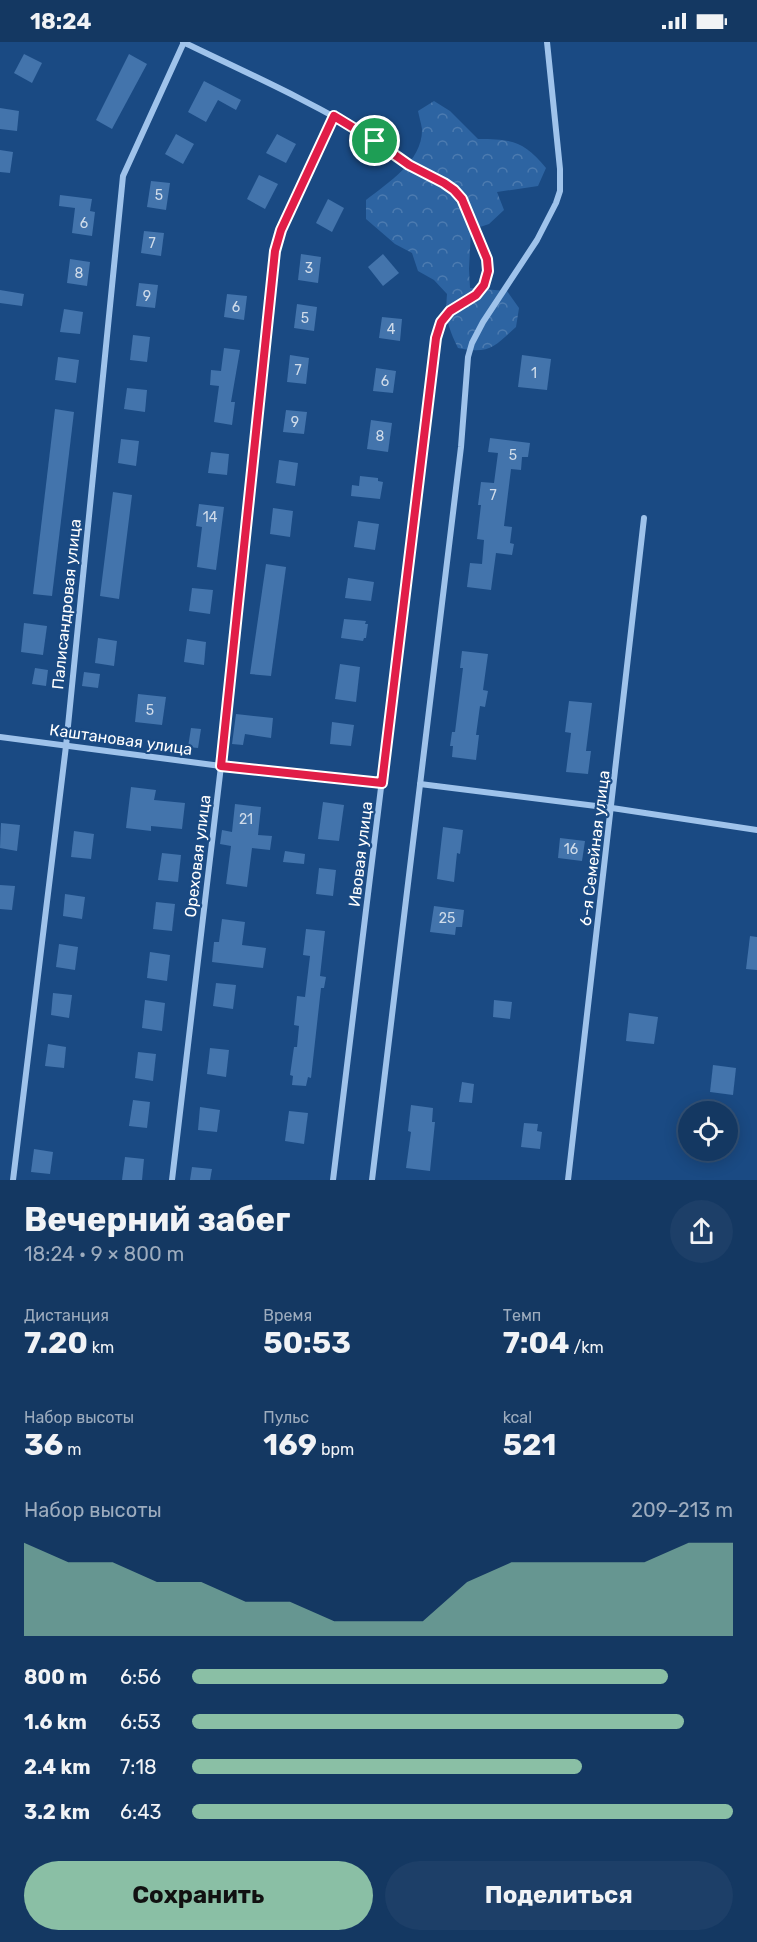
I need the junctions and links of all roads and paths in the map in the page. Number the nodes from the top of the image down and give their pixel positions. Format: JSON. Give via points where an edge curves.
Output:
{"nodes":[{"id":1,"x":183,"y":42,"type":"edge"},
{"id":2,"x":547,"y":42,"type":"edge"},
{"id":3,"x":334,"y":116,"type":"junction"},
{"id":4,"x":644,"y":518,"type":"dead end"},
{"id":5,"x":0,"y":737,"type":"edge"},
{"id":6,"x":66,"y":746,"type":"junction"},
{"id":7,"x":221,"y":766,"type":"junction"},
{"id":8,"x":382,"y":783,"type":"junction"},
{"id":9,"x":420,"y":784,"type":"junction"},
{"id":10,"x":612,"y":808,"type":"junction"},
{"id":11,"x":757,"y":830,"type":"edge"},
{"id":12,"x":13,"y":1180,"type":"edge"},
{"id":13,"x":172,"y":1180,"type":"edge"},
{"id":14,"x":333,"y":1180,"type":"edge"},
{"id":15,"x":372,"y":1180,"type":"edge"},
{"id":16,"x":568,"y":1180,"type":"edge"}],
"edges":[{"from":1,"to":3,"type":"street"},
{"from":1,"to":6,"type":"street","name":"Палисандровая улица","via":[[123,176]]},
{"from":2,"to":9,"type":"street","via":[[560,191],[537,240],[483,322],[468,357],[461,447]]},
{"from":3,"to":7,"type":"street","name":"Ореховая улица","via":[[275,251]]},
{"from":3,"to":8,"type":"street","name":"Ивовая улица","via":[[454,190],[462,199],[487,259],[488,271],[476,295],[450,311],[441,322],[436,338]]},
{"from":4,"to":10,"type":"street","name":"6-я Семейная улица"},
{"from":5,"to":6,"type":"street","name":"Каштановая улица"},
{"from":6,"to":7,"type":"street","name":"Каштановая улица"},
{"from":6,"to":12,"type":"street","name":"Палисандровая улица"},
{"from":7,"to":8,"type":"street","name":"Каштановая улица"},
{"from":7,"to":13,"type":"street","name":"Ореховая улица"},
{"from":8,"to":14,"type":"street","name":"Ивовая улица"},
{"from":9,"to":10,"type":"street"},
{"from":9,"to":15,"type":"street"},
{"from":10,"to":11,"type":"street"},
{"from":10,"to":16,"type":"street","name":"6-я Семейная улица"}]}
